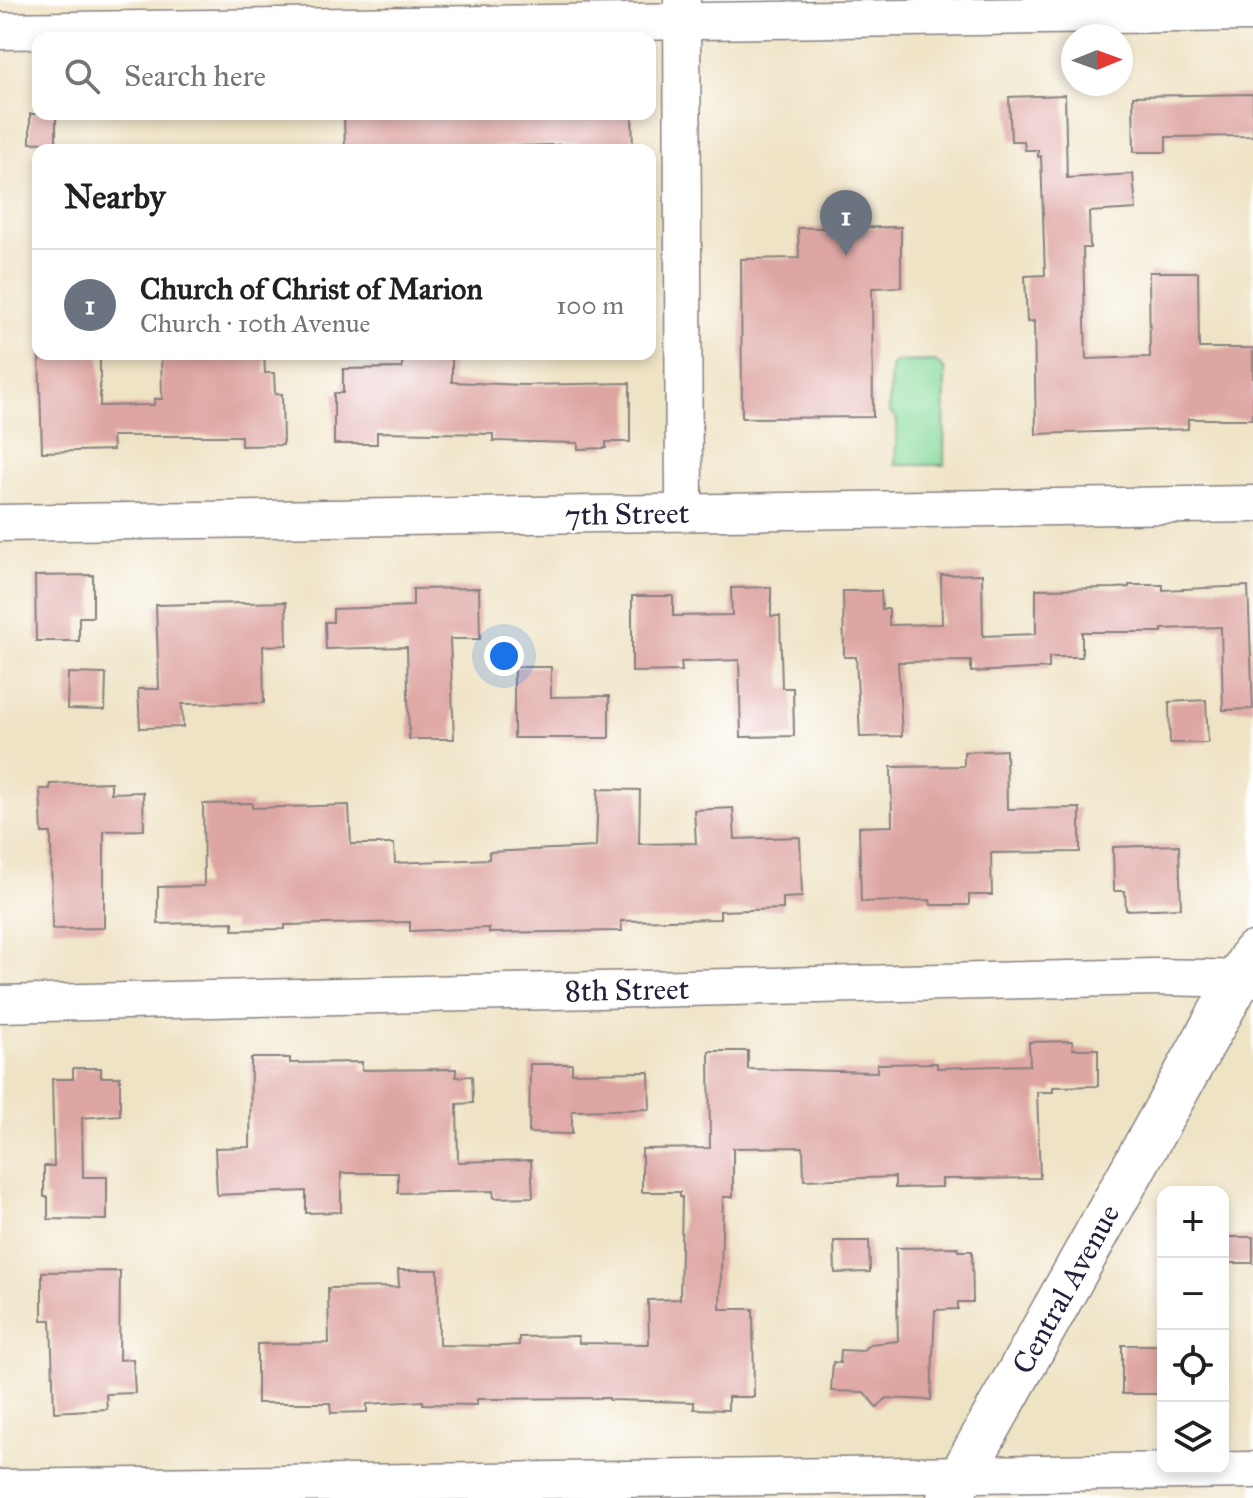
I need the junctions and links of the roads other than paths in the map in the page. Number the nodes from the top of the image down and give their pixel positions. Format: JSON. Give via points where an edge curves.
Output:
{"nodes":[{"id":1,"x":682,"y":11,"type":"edge"},
{"id":2,"x":1253,"y":13,"type":"edge"},
{"id":3,"x":0,"y":31,"type":"edge"},
{"id":4,"x":1253,"y":504,"type":"edge"},
{"id":5,"x":684,"y":513,"type":"junction"},
{"id":6,"x":0,"y":523,"type":"edge"},
{"id":7,"x":1248,"y":971,"type":"edge"},
{"id":8,"x":0,"y":1004,"type":"edge"},
{"id":9,"x":1253,"y":1470,"type":"edge"},
{"id":10,"x":956,"y":1485,"type":"edge"},
{"id":11,"x":1095,"y":1486,"type":"edge"},
{"id":12,"x":0,"y":1488,"type":"edge"}],
"edges":[{"from":1,"to":2,"type":"street"},
{"from":1,"to":3,"type":"street"},
{"from":1,"to":5,"type":"street"},
{"from":4,"to":5,"type":"street","name":"7th Street"},
{"from":5,"to":6,"type":"street","name":"7th Street"},
{"from":7,"to":8,"type":"street","name":"8th Street"},
{"from":7,"to":10,"type":"street","name":"Central Avenue"},
{"from":9,"to":11,"type":"street"},
{"from":10,"to":11,"type":"street"},
{"from":10,"to":12,"type":"street"}]}
